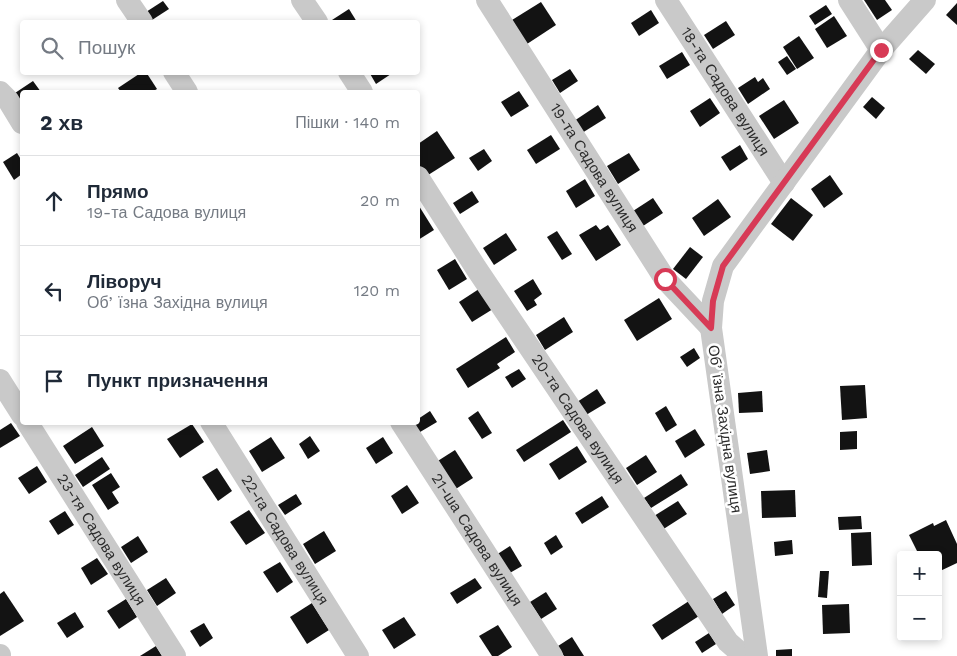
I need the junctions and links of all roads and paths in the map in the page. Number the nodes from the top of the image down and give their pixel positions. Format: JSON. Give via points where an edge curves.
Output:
{"nodes":[{"id":1,"x":127,"y":0,"type":"edge"},
{"id":2,"x":302,"y":0,"type":"edge"},
{"id":3,"x":487,"y":0,"type":"edge"},
{"id":4,"x":666,"y":0,"type":"edge"},
{"id":5,"x":849,"y":0,"type":"edge"},
{"id":6,"x":925,"y":0,"type":"edge"},
{"id":7,"x":141,"y":20,"type":"edge"},
{"id":8,"x":316,"y":20,"type":"edge"},
{"id":9,"x":881,"y":50,"type":"junction"},
{"id":10,"x":176,"y":75,"type":"edge"},
{"id":11,"x":351,"y":75,"type":"edge"},
{"id":12,"x":186,"y":90,"type":"edge"},
{"id":13,"x":361,"y":90,"type":"edge"},
{"id":14,"x":0,"y":92,"type":"edge"},
{"id":15,"x":20,"y":120,"type":"edge"},
{"id":16,"x":420,"y":181,"type":"edge"},
{"id":17,"x":784,"y":183,"type":"junction"},
{"id":18,"x":711,"y":328,"type":"junction"},
{"id":19,"x":0,"y":380,"type":"edge"},
{"id":20,"x":20,"y":412,"type":"edge"},
{"id":21,"x":29,"y":425,"type":"edge"},
{"id":22,"x":213,"y":425,"type":"edge"},
{"id":23,"x":403,"y":425,"type":"edge"},
{"id":24,"x":175,"y":656,"type":"edge"},
{"id":25,"x":358,"y":656,"type":"edge"},
{"id":26,"x":552,"y":656,"type":"edge"},
{"id":27,"x":744,"y":656,"type":"edge"},
{"id":28,"x":757,"y":656,"type":"edge"}],
"edges":[{"from":1,"to":7,"type":"street"},
{"from":2,"to":8,"type":"street"},
{"from":3,"to":18,"type":"street","name":"19-та Садова вулиця","via":[[665,279]]},
{"from":4,"to":17,"type":"street","name":"18-та Садова вулиця"},
{"from":5,"to":9,"type":"street"},
{"from":6,"to":9,"type":"street","name":"Обʼїзна Західна вулиця"},
{"from":9,"to":17,"type":"street","name":"Обʼїзна Західна вулиця"},
{"from":10,"to":12,"type":"street"},
{"from":11,"to":13,"type":"street"},
{"from":14,"to":15,"type":"street"},
{"from":16,"to":27,"type":"street","name":"20-та Садова вулиця","via":[[728,642]]},
{"from":17,"to":18,"type":"street","name":"Обʼїзна Західна вулиця","via":[[723,266],[713,301]]},
{"from":18,"to":28,"type":"street","name":"Обʼїзна Західна вулиця"},
{"from":19,"to":20,"type":"street"},
{"from":21,"to":24,"type":"street","name":"23-тя Садова вулиця"},
{"from":22,"to":25,"type":"street","name":"22-га Садова вулиця"},
{"from":23,"to":26,"type":"street","name":"21-ша Садова вулиця"}]}
